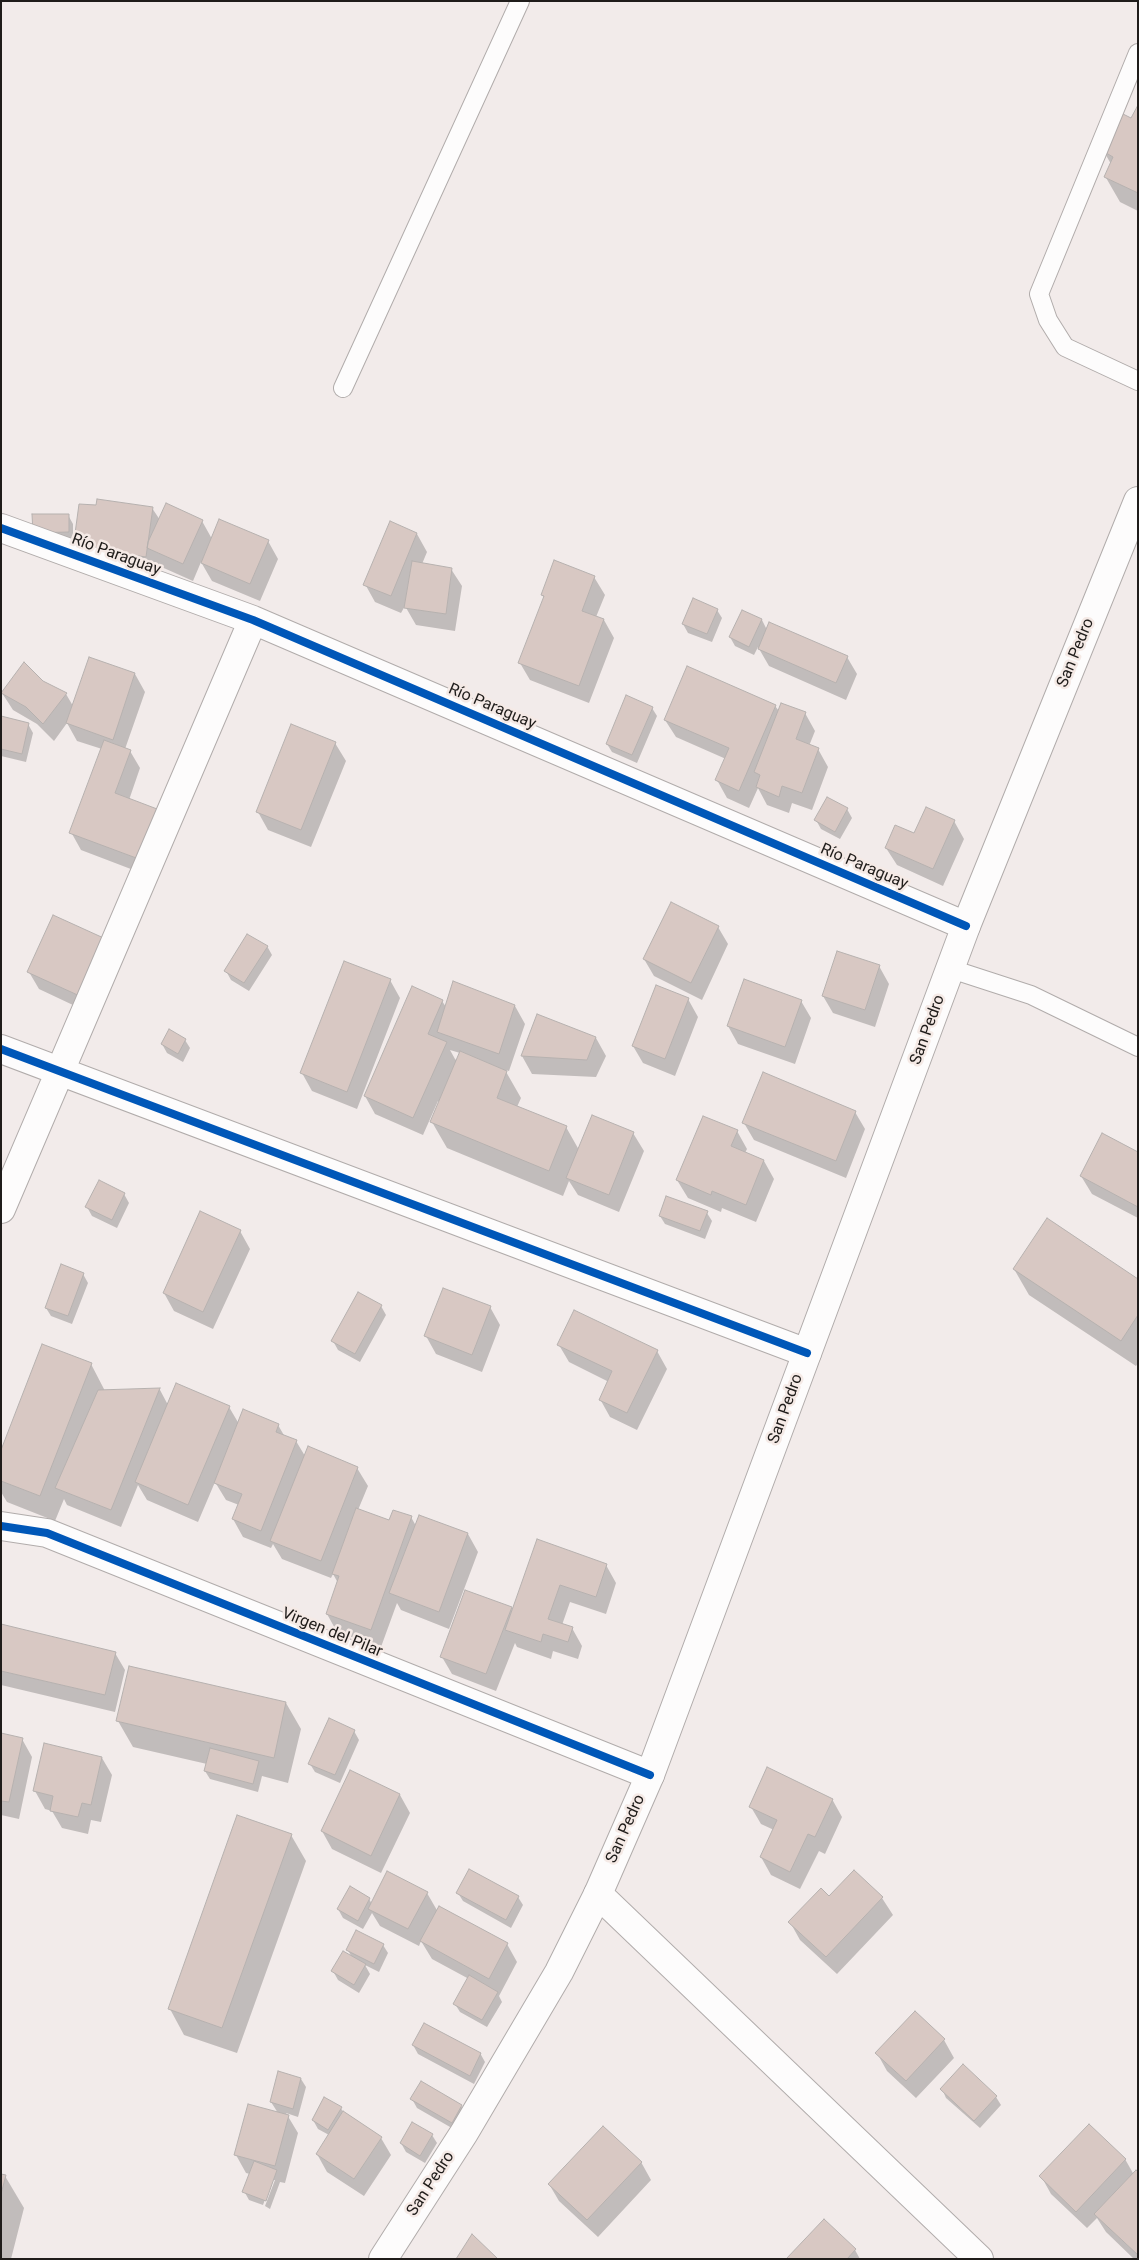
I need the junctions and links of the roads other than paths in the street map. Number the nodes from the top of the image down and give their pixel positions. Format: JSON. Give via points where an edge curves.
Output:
{"nodes":[{"id":1,"x":520,"y":1,"type":"edge"},
{"id":2,"x":1138,"y":53,"type":"edge"},
{"id":3,"x":1138,"y":381,"type":"edge"},
{"id":4,"x":343,"y":388,"type":"dead end"},
{"id":5,"x":1138,"y":501,"type":"edge"},
{"id":6,"x":1,"y":528,"type":"edge"},
{"id":7,"x":253,"y":620,"type":"junction"},
{"id":8,"x":966,"y":926,"type":"junction"},
{"id":9,"x":951,"y":968,"type":"junction"},
{"id":10,"x":1138,"y":1046,"type":"edge"},
{"id":11,"x":1,"y":1049,"type":"edge"},
{"id":12,"x":59,"y":1070,"type":"junction"},
{"id":13,"x":1,"y":1209,"type":"edge"},
{"id":14,"x":807,"y":1353,"type":"junction"},
{"id":15,"x":1,"y":1526,"type":"edge"},
{"id":16,"x":650,"y":1775,"type":"junction"},
{"id":17,"x":598,"y":1894,"type":"junction"},
{"id":18,"x":383,"y":2259,"type":"edge"},
{"id":19,"x":979,"y":2259,"type":"edge"}],
"edges":[{"from":1,"to":4,"type":"lane"},
{"from":2,"to":3,"type":"lane","via":[[1039,294],[1048,320],[1065,347]]},
{"from":5,"to":8,"type":"street","name":"San Pedro"},
{"from":6,"to":7,"type":"street","name":"Río Paraguay"},
{"from":7,"to":8,"type":"street","name":"Río Paraguay"},
{"from":7,"to":12,"type":"street"},
{"from":8,"to":9,"type":"street","name":"San Pedro"},
{"from":9,"to":10,"type":"lane","via":[[1031,995]]},
{"from":9,"to":14,"type":"street","name":"San Pedro"},
{"from":11,"to":12,"type":"street"},
{"from":12,"to":13,"type":"street"},
{"from":12,"to":14,"type":"street"},
{"from":14,"to":16,"type":"street","name":"San Pedro"},
{"from":15,"to":16,"type":"street","name":"Virgen del Pilar","via":[[47,1533]]},
{"from":16,"to":17,"type":"street","name":"San Pedro"},
{"from":17,"to":18,"type":"street","name":"San Pedro","via":[[559,1972],[464,2133]]},
{"from":17,"to":19,"type":"street"}]}
